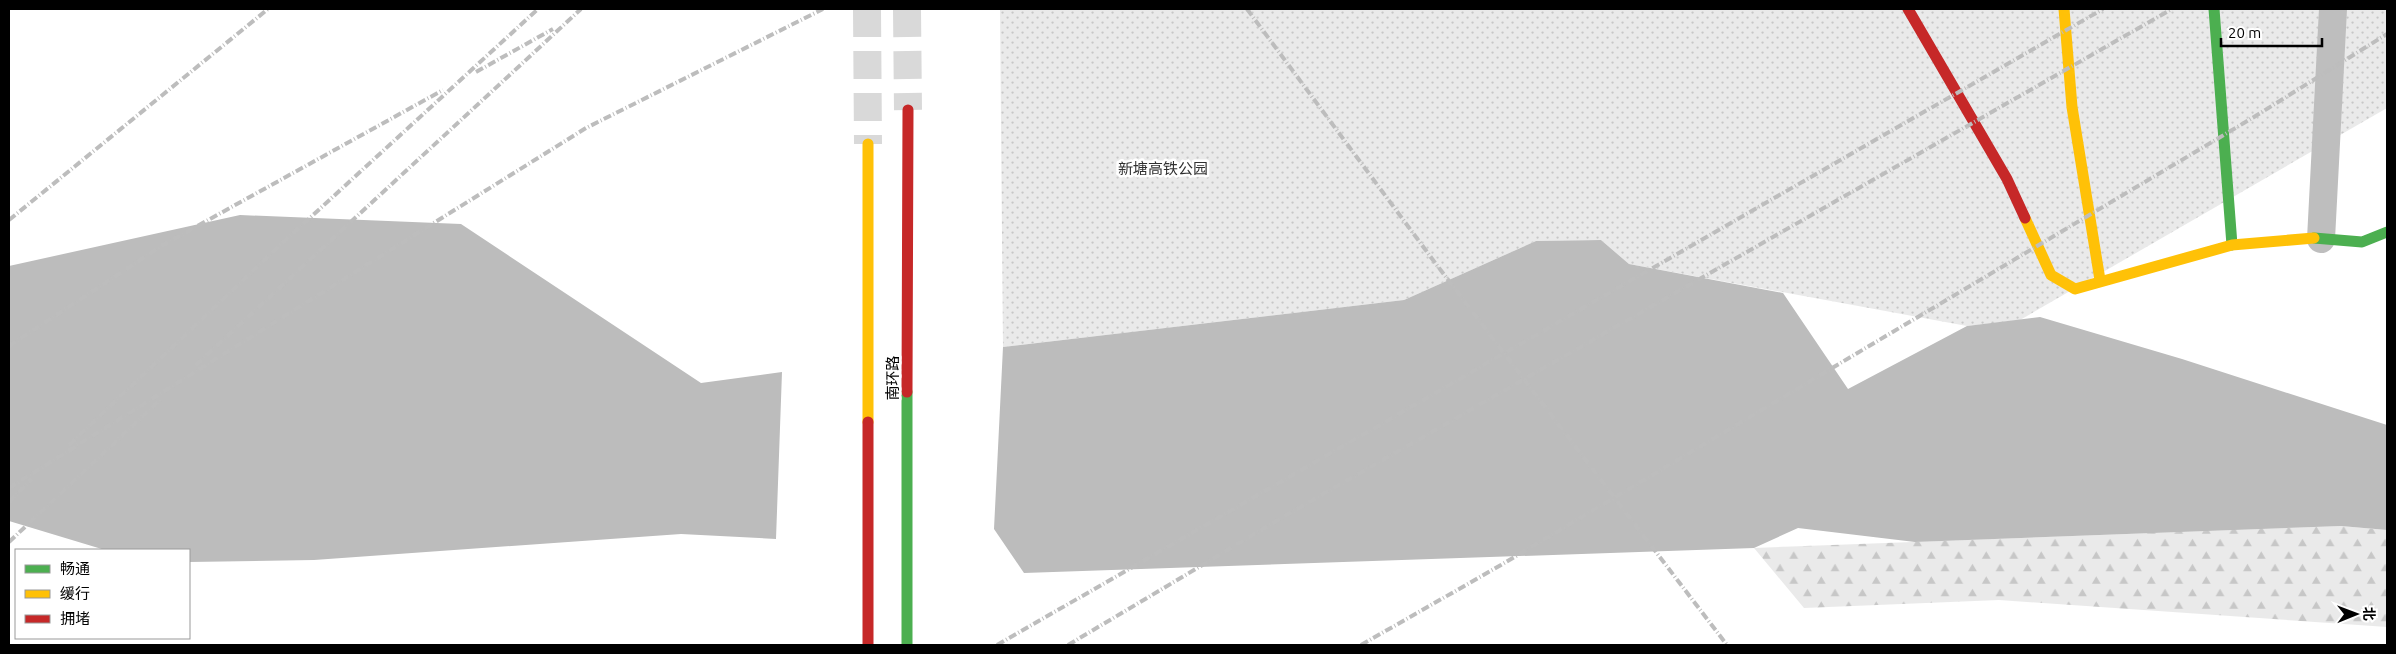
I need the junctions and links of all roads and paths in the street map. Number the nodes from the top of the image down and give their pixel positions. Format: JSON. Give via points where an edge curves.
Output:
{"nodes":[{"id":1,"x":1908,"y":9,"type":"edge"},
{"id":2,"x":2064,"y":9,"type":"edge"},
{"id":3,"x":2214,"y":9,"type":"edge"},
{"id":4,"x":2333,"y":9,"type":"edge"},
{"id":5,"x":908,"y":110,"type":"tunnel mouth"},
{"id":6,"x":868,"y":144,"type":"tunnel mouth"},
{"id":7,"x":2387,"y":232,"type":"edge"},
{"id":8,"x":2321,"y":238,"type":"junction"},
{"id":9,"x":2232,"y":246,"type":"junction"},
{"id":10,"x":2100,"y":280,"type":"junction"},
{"id":11,"x":868,"y":645,"type":"edge"},
{"id":12,"x":907,"y":645,"type":"edge"}],
"edges":[{"from":1,"to":10,"type":"street","via":[[2007,179],[2051,274],[2075,289]]},
{"from":2,"to":10,"type":"street","via":[[2072,107]]},
{"from":3,"to":9,"type":"street"},
{"from":4,"to":8,"type":"street"},
{"from":5,"to":12,"type":"street","name":"南环路"},
{"from":6,"to":11,"type":"street","name":"南环路"},
{"from":7,"to":8,"type":"street","via":[[2362,242]]},
{"from":8,"to":9,"type":"street"},
{"from":9,"to":10,"type":"street"}]}
